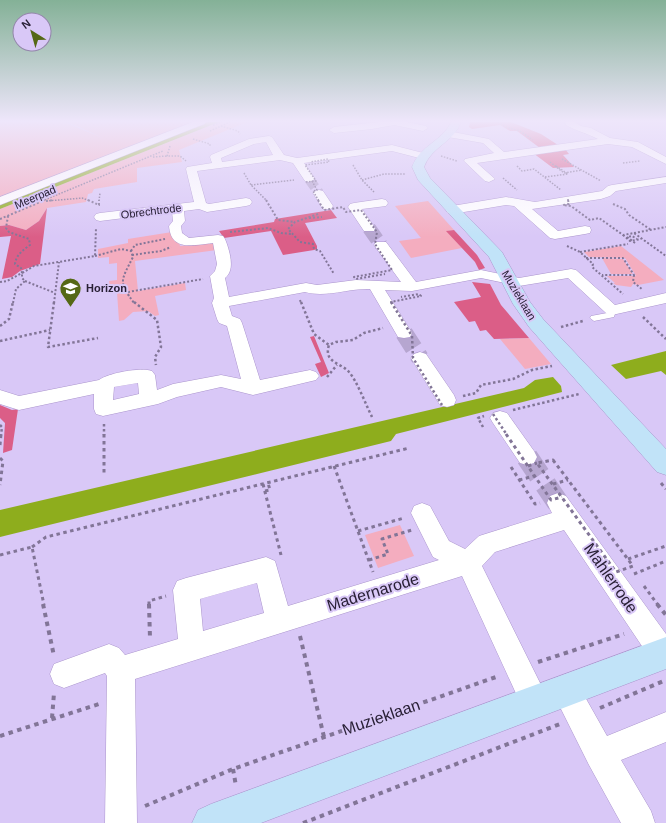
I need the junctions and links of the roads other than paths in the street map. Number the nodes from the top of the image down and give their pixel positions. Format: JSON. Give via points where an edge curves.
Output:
{"nodes":[{"id":1,"x":103,"y":160,"type":"edge"},
{"id":2,"x":251,"y":160,"type":"edge"},
{"id":3,"x":302,"y":160,"type":"edge"},
{"id":4,"x":424,"y":160,"type":"edge"},
{"id":5,"x":472,"y":160,"type":"edge"},
{"id":6,"x":216,"y":161,"type":"joint"},
{"id":7,"x":298,"y":161,"type":"joint"},
{"id":8,"x":489,"y":179,"type":"dead end"},
{"id":9,"x":309,"y":180,"type":"tunnel mouth"},
{"id":10,"x":666,"y":180,"type":"edge"},
{"id":11,"x":319,"y":193,"type":"tunnel mouth"},
{"id":12,"x":0,"y":201,"type":"edge"},
{"id":13,"x":246,"y":202,"type":"dead end"},
{"id":14,"x":382,"y":203,"type":"road end"},
{"id":15,"x":518,"y":203,"type":"junction"},
{"id":16,"x":201,"y":205,"type":"junction"},
{"id":17,"x":327,"y":206,"type":"dead end"},
{"id":18,"x":177,"y":207,"type":"junction"},
{"id":19,"x":452,"y":210,"type":"junction"},
{"id":20,"x":100,"y":217,"type":"road end"},
{"id":21,"x":369,"y":228,"type":"tunnel mouth"},
{"id":22,"x":585,"y":230,"type":"dead end"},
{"id":23,"x":381,"y":245,"type":"tunnel mouth"},
{"id":24,"x":379,"y":279,"type":"junction"},
{"id":25,"x":507,"y":279,"type":"junction"},
{"id":26,"x":412,"y":287,"type":"junction"},
{"id":27,"x":666,"y":298,"type":"edge"},
{"id":28,"x":220,"y":303,"type":"junction"},
{"id":29,"x":612,"y":310,"type":"junction"},
{"id":30,"x":594,"y":318,"type":"road end"},
{"id":31,"x":401,"y":329,"type":"tunnel mouth"},
{"id":32,"x":420,"y":358,"type":"tunnel mouth"},
{"id":33,"x":310,"y":376,"type":"dead end"},
{"id":34,"x":104,"y":386,"type":"junction"},
{"id":35,"x":253,"y":388,"type":"junction"},
{"id":36,"x":0,"y":397,"type":"edge"},
{"id":37,"x":149,"y":399,"type":"junction"},
{"id":38,"x":445,"y":402,"type":"road end"},
{"id":39,"x":499,"y":419,"type":"road end"},
{"id":40,"x":531,"y":462,"type":"tunnel mouth"},
{"id":41,"x":666,"y":465,"type":"edge"},
{"id":42,"x":560,"y":501,"type":"joint"},
{"id":43,"x":426,"y":519,"type":"road end"},
{"id":44,"x":468,"y":563,"type":"junction"},
{"id":45,"x":279,"y":621,"type":"junction"},
{"id":46,"x":192,"y":648,"type":"junction"},
{"id":47,"x":660,"y":653,"type":"edge"},
{"id":48,"x":64,"y":674,"type":"road end"},
{"id":49,"x":121,"y":684,"type":"junction"},
{"id":50,"x":560,"y":704,"type":"junction"},
{"id":51,"x":666,"y":727,"type":"edge"},
{"id":52,"x":600,"y":754,"type":"junction"},
{"id":53,"x":121,"y":819,"type":"edge"},
{"id":54,"x":230,"y":819,"type":"edge"},
{"id":55,"x":639,"y":823,"type":"edge"}],
"edges":[{"from":1,"to":12,"type":"street"},
{"from":2,"to":6,"type":"street"},
{"from":3,"to":7,"type":"street"},
{"from":4,"to":19,"type":"street","name":"Muzieklaan","via":[[418,164],[418,170]]},
{"from":5,"to":8,"type":"street","via":[[469,161]]},
{"from":6,"to":16,"type":"street","name":"Obrechtrode","via":[[191,168]]},
{"from":7,"to":9,"type":"street"},
{"from":10,"to":15,"type":"street","via":[[612,188],[606,194],[536,206]]},
{"from":11,"to":17,"type":"street"},
{"from":13,"to":16,"type":"street","name":"Obrechtrode","via":[[207,208]]},
{"from":14,"to":21,"type":"street","via":[[354,207]]},
{"from":15,"to":19,"type":"street","via":[[506,201]]},
{"from":15,"to":22,"type":"street","via":[[555,235]]},
{"from":16,"to":18,"type":"street","name":"Obrechtrode"},
{"from":18,"to":20,"type":"street","name":"Obrechtrode"},
{"from":18,"to":28,"type":"street","via":[[176,235],[184,240],[218,239],[224,264],[222,273],[217,276],[222,298]]},
{"from":19,"to":25,"type":"street","name":"Muzieklaan","via":[[496,255]]},
{"from":23,"to":26,"type":"street"},
{"from":24,"to":26,"type":"street"},
{"from":24,"to":28,"type":"street","via":[[316,290],[306,287]]},
{"from":24,"to":31,"type":"street"},
{"from":25,"to":26,"type":"street","via":[[481,274]]},
{"from":25,"to":29,"type":"street","via":[[519,282],[571,273]]},
{"from":25,"to":41,"type":"street","name":"Muzieklaan","via":[[536,323]]},
{"from":27,"to":29,"type":"street","via":[[628,301]]},
{"from":28,"to":35,"type":"street","via":[[225,319],[234,323]]},
{"from":29,"to":30,"type":"lane","via":[[611,315]]},
{"from":32,"to":38,"type":"street"},
{"from":33,"to":35,"type":"street"},
{"from":34,"to":36,"type":"street","via":[[19,403]]},
{"from":34,"to":37,"type":"street","via":[[109,382],[146,375]]},
{"from":34,"to":37,"type":"street","via":[[104,409]]},
{"from":35,"to":37,"type":"street","via":[[221,381]]},
{"from":39,"to":40,"type":"street"},
{"from":42,"to":44,"type":"street","name":"Madernarode","via":[[487,544]]},
{"from":42,"to":47,"type":"street","name":"Mahlerrode"},
{"from":43,"to":44,"type":"street","via":[[441,550]]},
{"from":44,"to":45,"type":"street","name":"Madernarode"},
{"from":44,"to":50,"type":"street","via":[[519,669]]},
{"from":45,"to":46,"type":"street","name":"Madernarode"},
{"from":45,"to":46,"type":"street","via":[[266,569],[186,590]]},
{"from":46,"to":49,"type":"street","name":"Madernarode","via":[[150,661]]},
{"from":47,"to":50,"type":"street"},
{"from":48,"to":49,"type":"street","via":[[109,658]]},
{"from":49,"to":53,"type":"street"},
{"from":50,"to":52,"type":"street"},
{"from":50,"to":54,"type":"street"},
{"from":51,"to":52,"type":"street"},
{"from":52,"to":55,"type":"street"}]}
